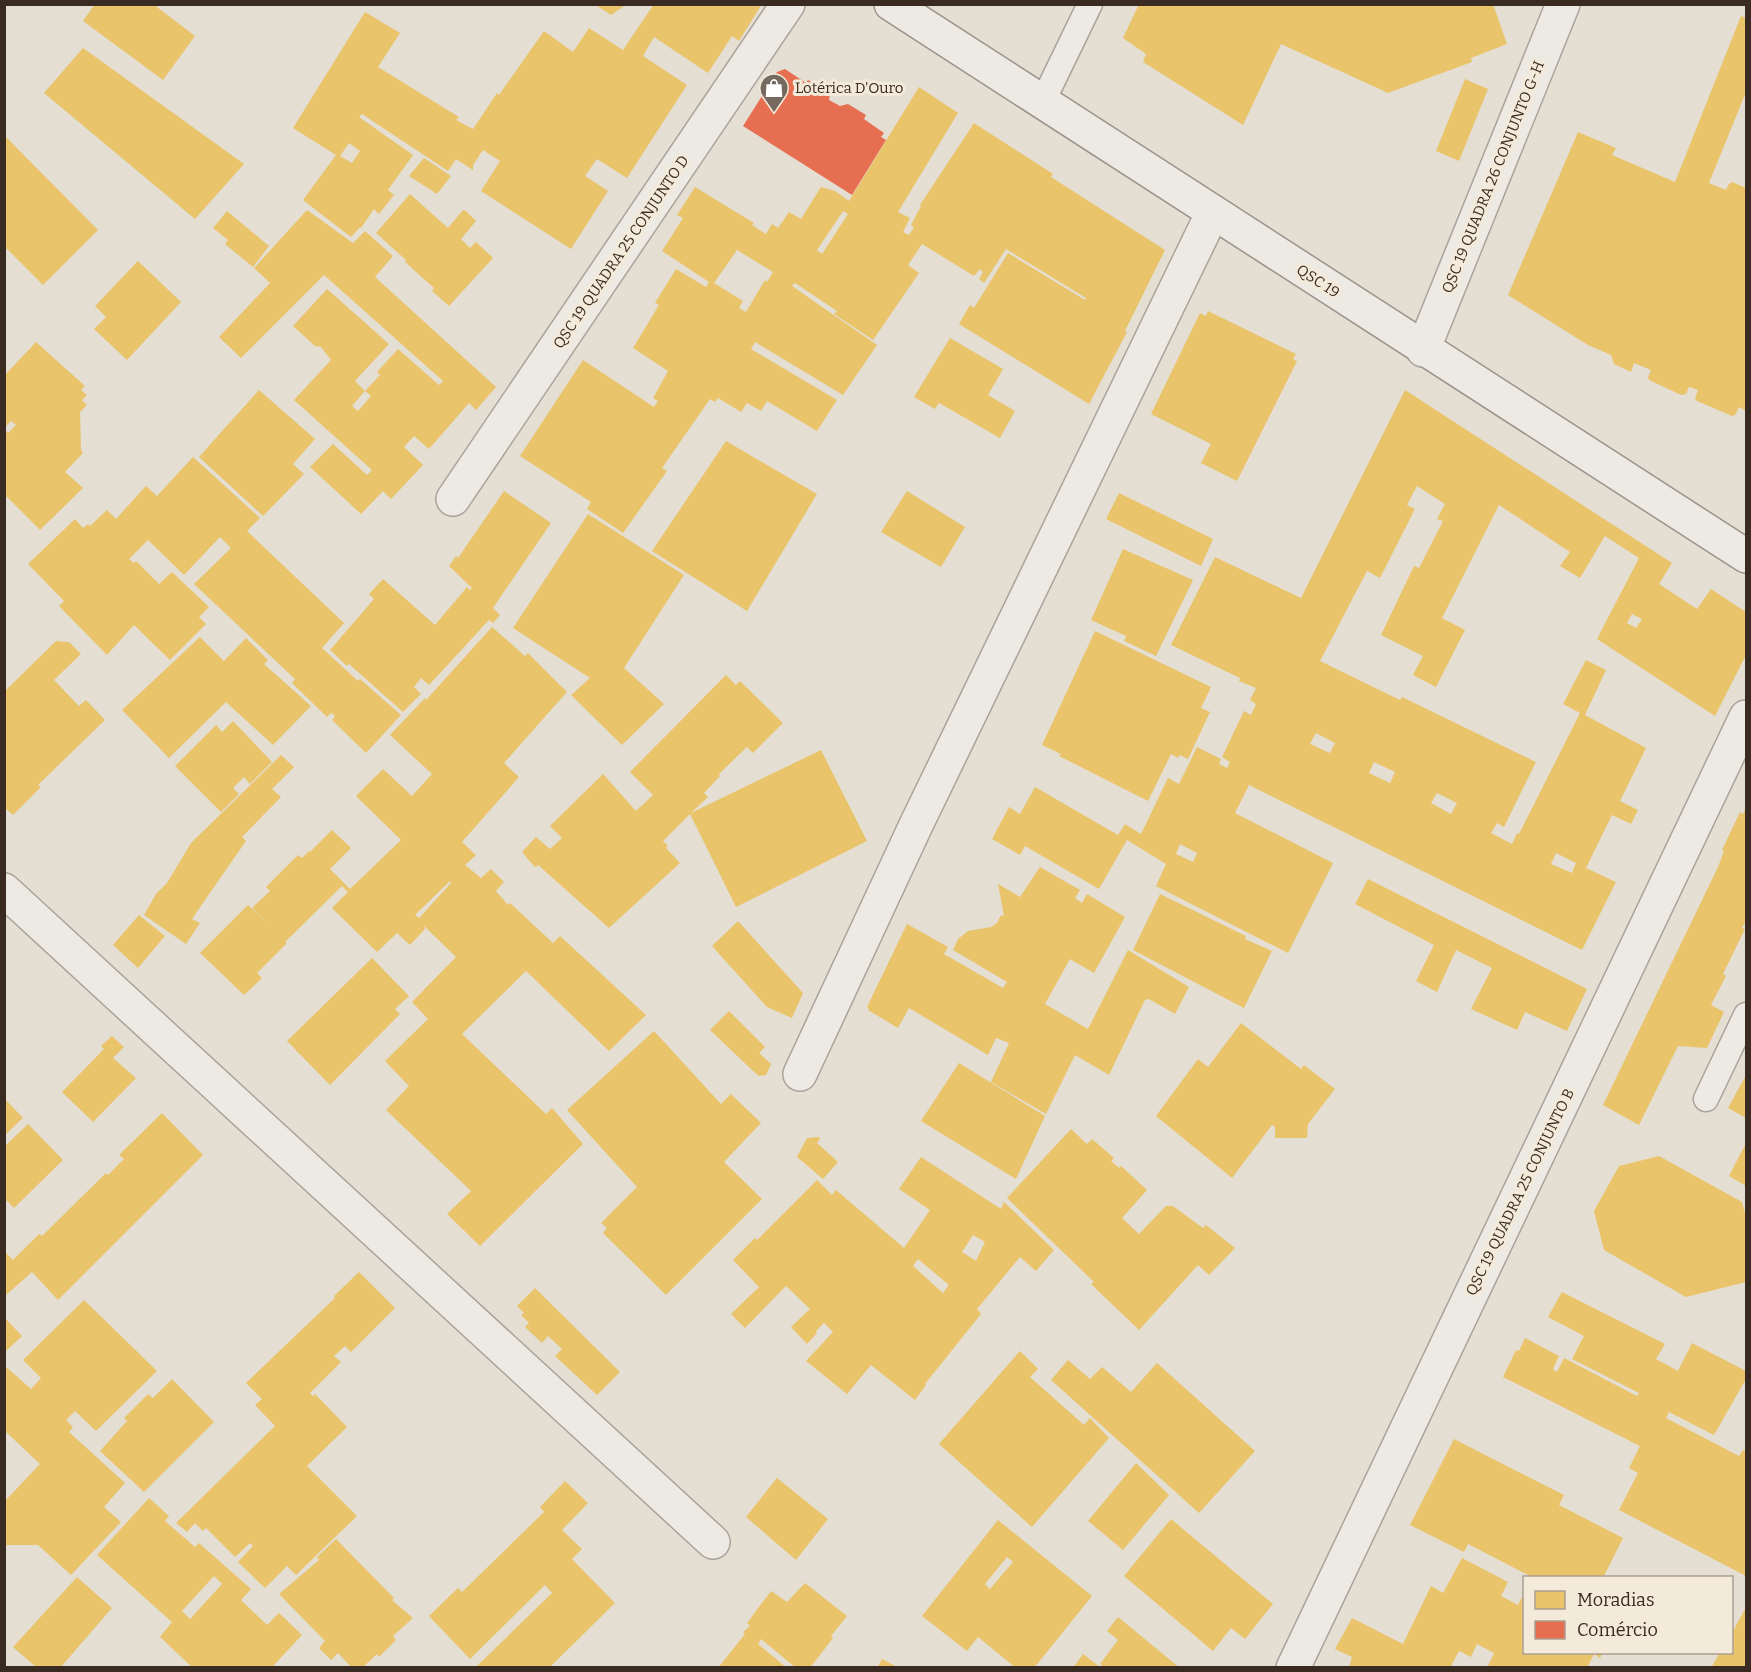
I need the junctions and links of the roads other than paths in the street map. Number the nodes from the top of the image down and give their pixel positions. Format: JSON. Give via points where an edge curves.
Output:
{"nodes":[{"id":1,"x":788,"y":4,"type":"edge"},
{"id":2,"x":891,"y":4,"type":"edge"},
{"id":3,"x":1090,"y":4,"type":"edge"},
{"id":4,"x":1563,"y":4,"type":"edge"},
{"id":5,"x":1042,"y":103,"type":"junction"},
{"id":6,"x":1213,"y":212,"type":"junction"},
{"id":7,"x":1423,"y":350,"type":"junction"},
{"id":8,"x":453,"y":499,"type":"dead end"},
{"id":9,"x":1746,"y":556,"type":"edge"},
{"id":10,"x":1746,"y":717,"type":"edge"},
{"id":11,"x":4,"y":890,"type":"edge"},
{"id":12,"x":1746,"y":1015,"type":"edge"},
{"id":13,"x":800,"y":1074,"type":"dead end"},
{"id":14,"x":1706,"y":1099,"type":"dead end"},
{"id":15,"x":713,"y":1542,"type":"dead end"},
{"id":16,"x":1293,"y":1668,"type":"edge"}],
"edges":[{"from":1,"to":8,"type":"street","name":"QSC 19 QUADRA 25 CONJUNTO D"},
{"from":2,"to":5,"type":"street","name":"QSC 19"},
{"from":3,"to":5,"type":"lane"},
{"from":4,"to":7,"type":"street","name":"QSC 19 QUADRA 26 CONJUNTO G-H"},
{"from":5,"to":6,"type":"street","name":"QSC 19"},
{"from":6,"to":7,"type":"street","name":"QSC 19"},
{"from":6,"to":13,"type":"street","via":[[915,825]]},
{"from":7,"to":9,"type":"street","name":"QSC 19"},
{"from":10,"to":16,"type":"street","name":"QSC 19 QUADRA 25 CONJUNTO B"},
{"from":11,"to":15,"type":"street"},
{"from":12,"to":14,"type":"lane"}]}
